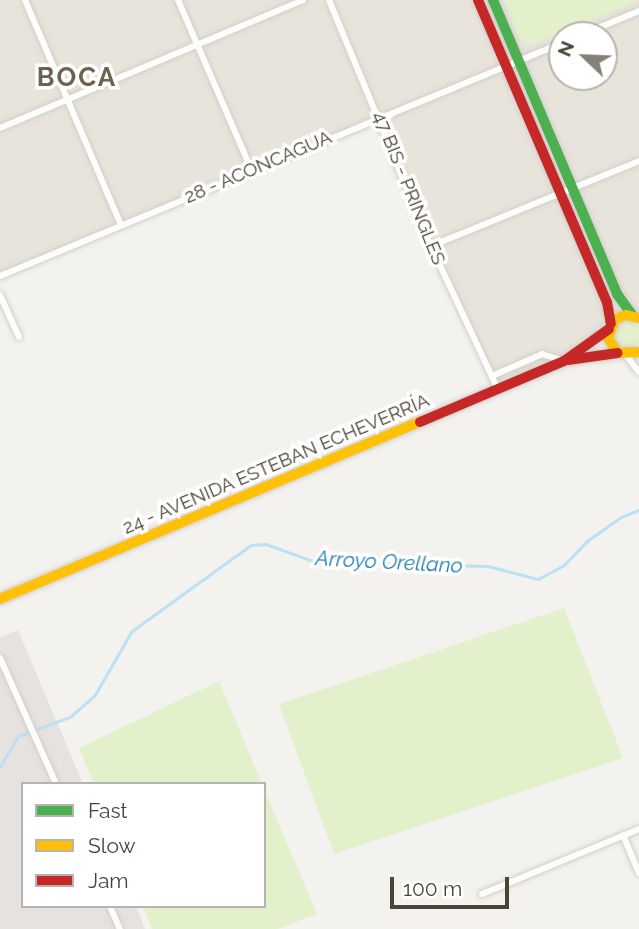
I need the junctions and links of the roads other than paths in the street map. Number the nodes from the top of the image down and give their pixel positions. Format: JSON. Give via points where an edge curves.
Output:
{"nodes":[{"id":1,"x":26,"y":0,"type":"edge"},
{"id":2,"x":178,"y":0,"type":"edge"},
{"id":3,"x":303,"y":0,"type":"edge"},
{"id":4,"x":329,"y":0,"type":"edge"},
{"id":5,"x":478,"y":0,"type":"edge"},
{"id":6,"x":493,"y":0,"type":"edge"},
{"id":7,"x":639,"y":10,"type":"edge"},
{"id":8,"x":613,"y":21,"type":"edge"},
{"id":9,"x":197,"y":44,"type":"junction"},
{"id":10,"x":548,"y":49,"type":"edge"},
{"id":11,"x":518,"y":62,"type":"junction"},
{"id":12,"x":505,"y":67,"type":"junction"},
{"id":13,"x":68,"y":99,"type":"junction"},
{"id":14,"x":380,"y":116,"type":"junction"},
{"id":15,"x":0,"y":128,"type":"edge"},
{"id":16,"x":639,"y":161,"type":"edge"},
{"id":17,"x":251,"y":169,"type":"junction"},
{"id":18,"x":571,"y":189,"type":"junction"},
{"id":19,"x":561,"y":194,"type":"junction"},
{"id":20,"x":121,"y":225,"type":"junction"},
{"id":21,"x":431,"y":246,"type":"junction"},
{"id":22,"x":0,"y":276,"type":"edge"},
{"id":23,"x":0,"y":295,"type":"edge"},
{"id":24,"x":636,"y":316,"type":"edge"},
{"id":25,"x":610,"y":326,"type":"junction"},
{"id":26,"x":19,"y":337,"type":"dead end"},
{"id":27,"x":639,"y":352,"type":"edge"},
{"id":28,"x":622,"y":354,"type":"junction"},
{"id":29,"x":564,"y":361,"type":"junction"},
{"id":30,"x":639,"y":372,"type":"edge"},
{"id":31,"x":492,"y":376,"type":"junction"},
{"id":32,"x":498,"y":390,"type":"junction"},
{"id":33,"x":0,"y":599,"type":"edge"},
{"id":34,"x":0,"y":658,"type":"edge"},
{"id":35,"x":55,"y":782,"type":"edge"},
{"id":36,"x":639,"y":829,"type":"edge"},
{"id":37,"x":623,"y":835,"type":"junction"},
{"id":38,"x":639,"y":873,"type":"edge"},
{"id":39,"x":482,"y":894,"type":"dead end"},
{"id":40,"x":111,"y":908,"type":"edge"},
{"id":41,"x":120,"y":929,"type":"edge"}],
"edges":[{"from":1,"to":13,"type":"street"},
{"from":2,"to":9,"type":"street"},
{"from":3,"to":9,"type":"street"},
{"from":4,"to":14,"type":"street","name":"47 BIS - PRINGLES"},
{"from":5,"to":12,"type":"main road"},
{"from":6,"to":11,"type":"main road"},
{"from":7,"to":8,"type":"street"},
{"from":9,"to":13,"type":"street"},
{"from":9,"to":17,"type":"street"},
{"from":10,"to":11,"type":"street","name":"28 - ACONCAGUA"},
{"from":11,"to":12,"type":"street","name":"28 - ACONCAGUA"},
{"from":11,"to":18,"type":"main road"},
{"from":12,"to":14,"type":"street","name":"28 - ACONCAGUA"},
{"from":12,"to":19,"type":"main road"},
{"from":13,"to":15,"type":"street"},
{"from":13,"to":20,"type":"street"},
{"from":14,"to":17,"type":"street","name":"28 - ACONCAGUA"},
{"from":14,"to":21,"type":"street","name":"47 BIS - PRINGLES"},
{"from":16,"to":18,"type":"street"},
{"from":17,"to":20,"type":"street","name":"28 - ACONCAGUA"},
{"from":18,"to":19,"type":"street"},
{"from":18,"to":24,"type":"main road","via":[[617,294]]},
{"from":19,"to":21,"type":"street"},
{"from":19,"to":25,"type":"main road","via":[[607,302]]},
{"from":20,"to":22,"type":"street","name":"28 - ACONCAGUA"},
{"from":21,"to":31,"type":"street","name":"47 BIS - PRINGLES"},
{"from":23,"to":26,"type":"street"},
{"from":24,"to":25,"type":"main road","name":"24 - AVENIDA ESTEBAN ECHEVERRÍA","via":[[620,316]]},
{"from":25,"to":28,"type":"main road","via":[[611,346]]},
{"from":25,"to":29,"type":"main road","name":"24 - AVENIDA ESTEBAN ECHEVERRÍA"},
{"from":27,"to":28,"type":"main road","name":"24 - AVENIDA ESTEBAN ECHEVERRÍA"},
{"from":28,"to":29,"type":"main road","name":"24 - AVENIDA ESTEBAN ECHEVERRÍA"},
{"from":28,"to":30,"type":"street"},
{"from":29,"to":31,"type":"street","name":"24 - AVENIDA ESTEBAN ECHEVERRÍA","via":[[542,354]]},
{"from":29,"to":32,"type":"main road","name":"24 - AVENIDA ESTEBAN ECHEVERRÍA"},
{"from":31,"to":32,"type":"street","name":"47 BIS - PRINGLES"},
{"from":32,"to":33,"type":"main road","name":"24 - AVENIDA ESTEBAN ECHEVERRÍA"},
{"from":34,"to":35,"type":"street"},
{"from":36,"to":37,"type":"street"},
{"from":37,"to":38,"type":"street"},
{"from":37,"to":39,"type":"street"},
{"from":40,"to":41,"type":"street"}]}
